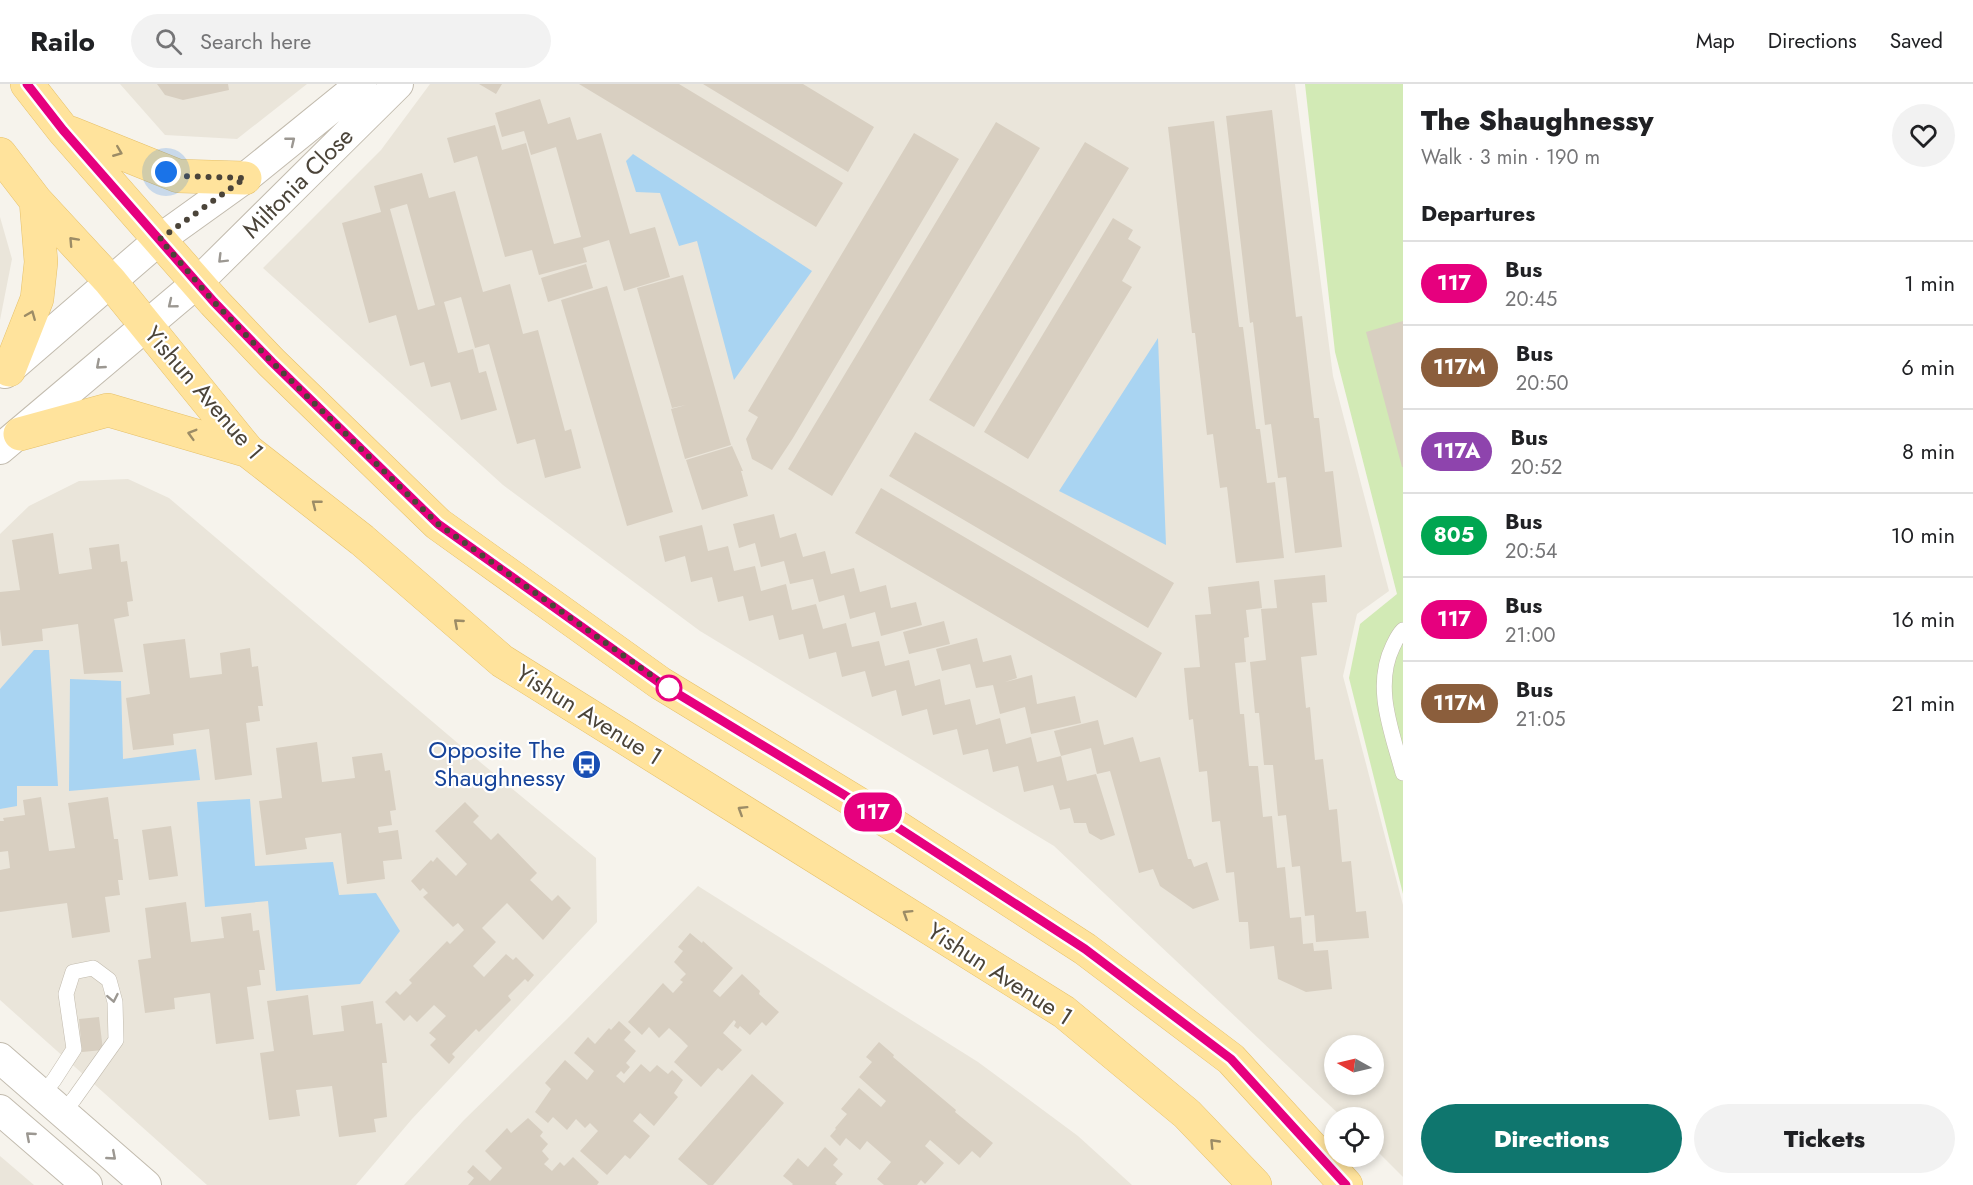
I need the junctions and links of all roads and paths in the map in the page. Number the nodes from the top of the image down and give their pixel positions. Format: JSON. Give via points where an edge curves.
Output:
{"nodes":[{"id":1,"x":27,"y":84,"type":"edge"},
{"id":2,"x":362,"y":84,"type":"edge"},
{"id":3,"x":398,"y":84,"type":"edge"},
{"id":4,"x":63,"y":130,"type":"junction"},
{"id":5,"x":0,"y":154,"type":"edge"},
{"id":6,"x":245,"y":178,"type":"junction"},
{"id":7,"x":36,"y":201,"type":"junction"},
{"id":8,"x":160,"y":239,"type":"junction"},
{"id":9,"x":110,"y":281,"type":"junction"},
{"id":10,"x":198,"y":282,"type":"junction"},
{"id":11,"x":145,"y":326,"type":"junction"},
{"id":12,"x":4,"y":373,"type":"edge"},
{"id":13,"x":10,"y":441,"type":"edge"},
{"id":14,"x":248,"y":450,"type":"junction"},
{"id":15,"x":1403,"y":630,"type":"edge"},
{"id":16,"x":1403,"y":773,"type":"edge"},
{"id":17,"x":0,"y":1058,"type":"edge"},
{"id":18,"x":51,"y":1104,"type":"junction"},
{"id":19,"x":0,"y":1110,"type":"edge"},
{"id":20,"x":87,"y":1185,"type":"edge"},
{"id":21,"x":146,"y":1185,"type":"edge"},
{"id":22,"x":1255,"y":1185,"type":"edge"},
{"id":23,"x":1346,"y":1185,"type":"edge"}],
"edges":[{"from":1,"to":4,"type":"main road"},
{"from":6,"to":2,"type":"street","name":"Miltonia Close","one_way":true},
{"from":3,"to":10,"type":"street","name":"Miltonia Close","one_way":true},
{"from":4,"to":6,"type":"main road","one_way":true,"via":[[178,176]]},
{"from":4,"to":8,"type":"main road"},
{"from":5,"to":7,"type":"main road","name":"Yishun Avenue 1"},
{"from":6,"to":8,"type":"street","name":"Miltonia Close"},
{"from":9,"to":7,"type":"main road","name":"Yishun Avenue 1","one_way":true},
{"from":12,"to":7,"type":"main road","one_way":true,"via":[[37,299],[41,262]]},
{"from":8,"to":9,"type":"street","name":"Miltonia Close"},
{"from":8,"to":10,"type":"main road"},
{"from":9,"to":11,"type":"main road","name":"Yishun Avenue 1"},
{"from":9,"to":12,"type":"street","name":"Miltonia Close"},
{"from":10,"to":11,"type":"street","name":"Miltonia Close","one_way":true},
{"from":10,"to":23,"type":"main road","via":[[272,362],[438,524],[660,683],[897,827],[1085,949],[1231,1059]]},
{"from":11,"to":13,"type":"street","name":"Miltonia Close","one_way":true},
{"from":11,"to":14,"type":"main road","name":"Yishun Avenue 1"},
{"from":14,"to":13,"type":"main road","one_way":true,"via":[[108,410]]},
{"from":22,"to":14,"type":"main road","name":"Yishun Avenue 1","one_way":true,"via":[[1187,1114],[1064,1012],[502,662],[362,540]]},
{"from":15,"to":16,"type":"lane","via":[[1387,658],[1383,688]]},
{"from":17,"to":18,"type":"street"},
{"from":18,"to":18,"type":"lane","one_way":true,"via":[[54,1080],[74,1049],[66,994],[73,972],[93,968],[109,980],[115,1002],[116,1040],[74,1099]]},
{"from":18,"to":21,"type":"street","one_way":true},
{"from":20,"to":19,"type":"street","one_way":true}]}
